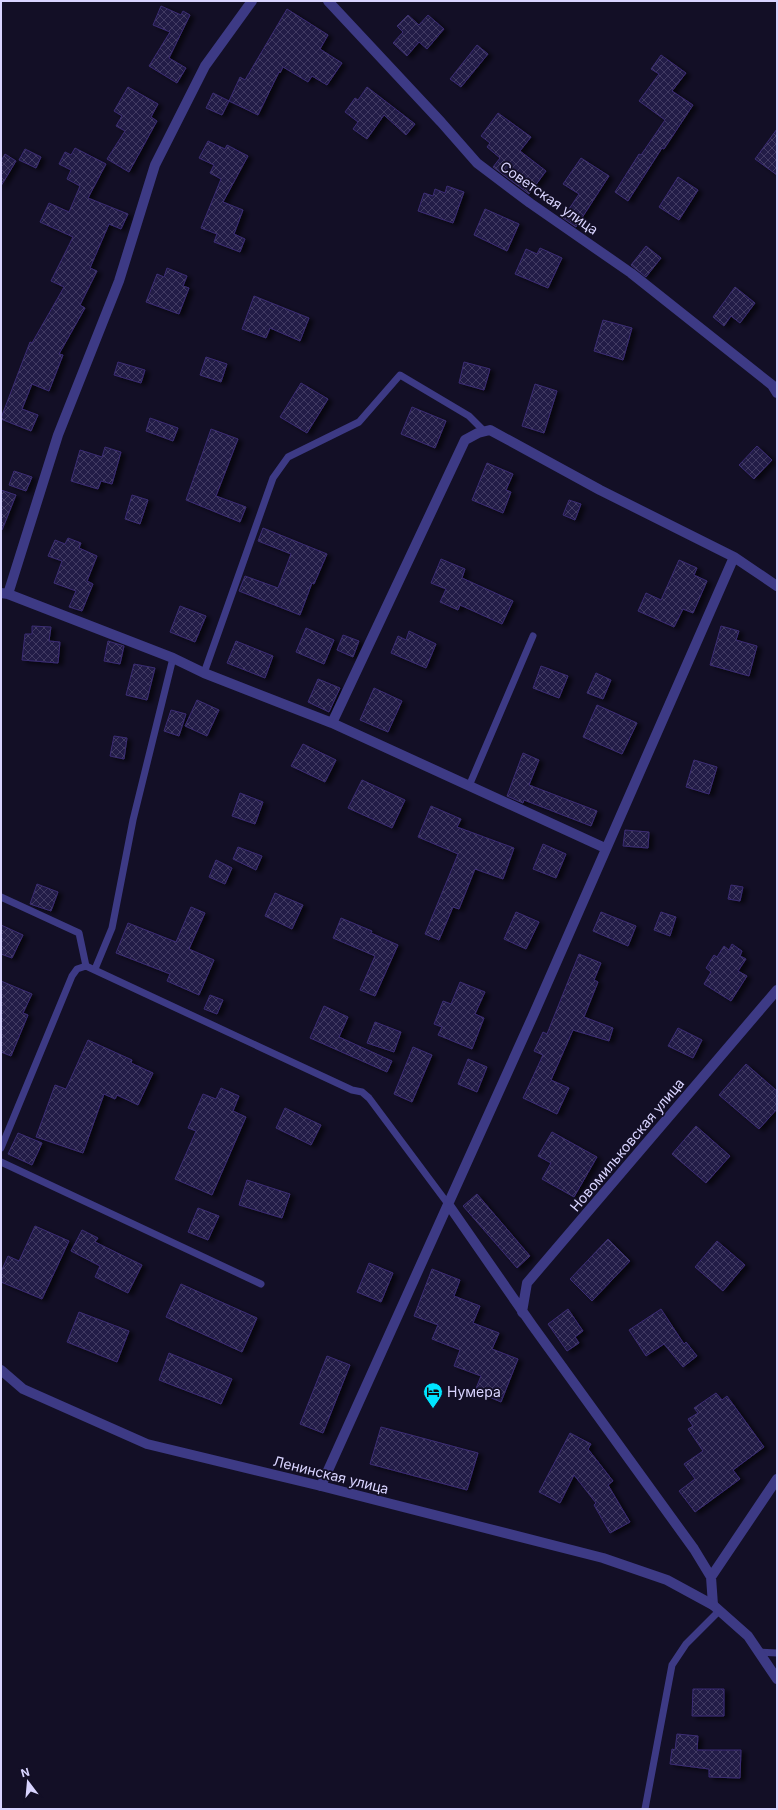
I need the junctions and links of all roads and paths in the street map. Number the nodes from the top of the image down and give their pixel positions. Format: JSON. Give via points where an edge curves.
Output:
{"nodes":[{"id":1,"x":252,"y":1,"type":"edge"},
{"id":2,"x":328,"y":1,"type":"edge"},
{"id":3,"x":777,"y":393,"type":"edge"},
{"id":4,"x":485,"y":432,"type":"junction"},
{"id":5,"x":734,"y":557,"type":"junction"},
{"id":6,"x":777,"y":586,"type":"edge"},
{"id":7,"x":5,"y":593,"type":"edge"},
{"id":8,"x":533,"y":636,"type":"dead end"},
{"id":9,"x":173,"y":658,"type":"junction"},
{"id":10,"x":204,"y":673,"type":"junction"},
{"id":11,"x":332,"y":723,"type":"junction"},
{"id":12,"x":469,"y":786,"type":"junction"},
{"id":13,"x":605,"y":848,"type":"junction"},
{"id":14,"x":1,"y":897,"type":"edge"},
{"id":15,"x":86,"y":966,"type":"junction"},
{"id":16,"x":95,"y":969,"type":"junction"},
{"id":17,"x":777,"y":990,"type":"edge"},
{"id":18,"x":1,"y":1148,"type":"edge"},
{"id":19,"x":1,"y":1162,"type":"edge"},
{"id":20,"x":448,"y":1204,"type":"junction"},
{"id":21,"x":261,"y":1284,"type":"dead end"},
{"id":22,"x":532,"y":1325,"type":"junction"},
{"id":23,"x":1,"y":1370,"type":"edge"},
{"id":24,"x":777,"y":1479,"type":"edge"},
{"id":25,"x":321,"y":1486,"type":"junction"},
{"id":26,"x":711,"y":1577,"type":"junction"},
{"id":27,"x":716,"y":1608,"type":"junction"},
{"id":28,"x":759,"y":1652,"type":"junction"},
{"id":29,"x":777,"y":1653,"type":"edge"},
{"id":30,"x":777,"y":1679,"type":"edge"},
{"id":31,"x":645,"y":1809,"type":"edge"}],
"edges":[{"from":1,"to":7,"type":"street","via":[[205,66],[155,165],[119,281],[58,435]]},
{"from":2,"to":3,"type":"street","name":"Советская улица","via":[[477,163],[631,273],[772,385]]},
{"from":4,"to":5,"type":"street","via":[[490,430],[600,490]]},
{"from":4,"to":10,"type":"lane","via":[[470,416],[400,375],[359,422],[288,457],[273,478]]},
{"from":4,"to":11,"type":"street","via":[[465,440]]},
{"from":5,"to":6,"type":"street"},
{"from":5,"to":13,"type":"street"},
{"from":7,"to":9,"type":"street"},
{"from":8,"to":12,"type":"lane"},
{"from":9,"to":10,"type":"street"},
{"from":9,"to":16,"type":"lane","via":[[134,820],[112,928]]},
{"from":10,"to":11,"type":"street"},
{"from":11,"to":12,"type":"street"},
{"from":12,"to":13,"type":"street"},
{"from":13,"to":20,"type":"street"},
{"from":14,"to":15,"type":"lane","via":[[79,933]]},
{"from":15,"to":16,"type":"lane"},
{"from":15,"to":18,"type":"lane","via":[[77,969],[72,976]]},
{"from":16,"to":20,"type":"lane","via":[[345,1087],[362,1092]]},
{"from":17,"to":22,"type":"street","name":"Новомильковская улица","via":[[527,1283],[522,1312]]},
{"from":19,"to":21,"type":"lane"},
{"from":20,"to":22,"type":"street"},
{"from":20,"to":25,"type":"street","via":[[367,1393]]},
{"from":22,"to":26,"type":"street","via":[[680,1529]]},
{"from":23,"to":25,"type":"street","name":"Ленинская улица","via":[[23,1389],[147,1444]]},
{"from":24,"to":26,"type":"street"},
{"from":25,"to":27,"type":"street","name":"Ленинская улица","via":[[603,1558],[667,1580]]},
{"from":26,"to":27,"type":"street"},
{"from":27,"to":28,"type":"street","name":"Ленинская улица","via":[[748,1636]]},
{"from":27,"to":31,"type":"lane","via":[[672,1665]]},
{"from":28,"to":29,"type":"lane"},
{"from":28,"to":30,"type":"street","name":"Ленинская улица"}]}
